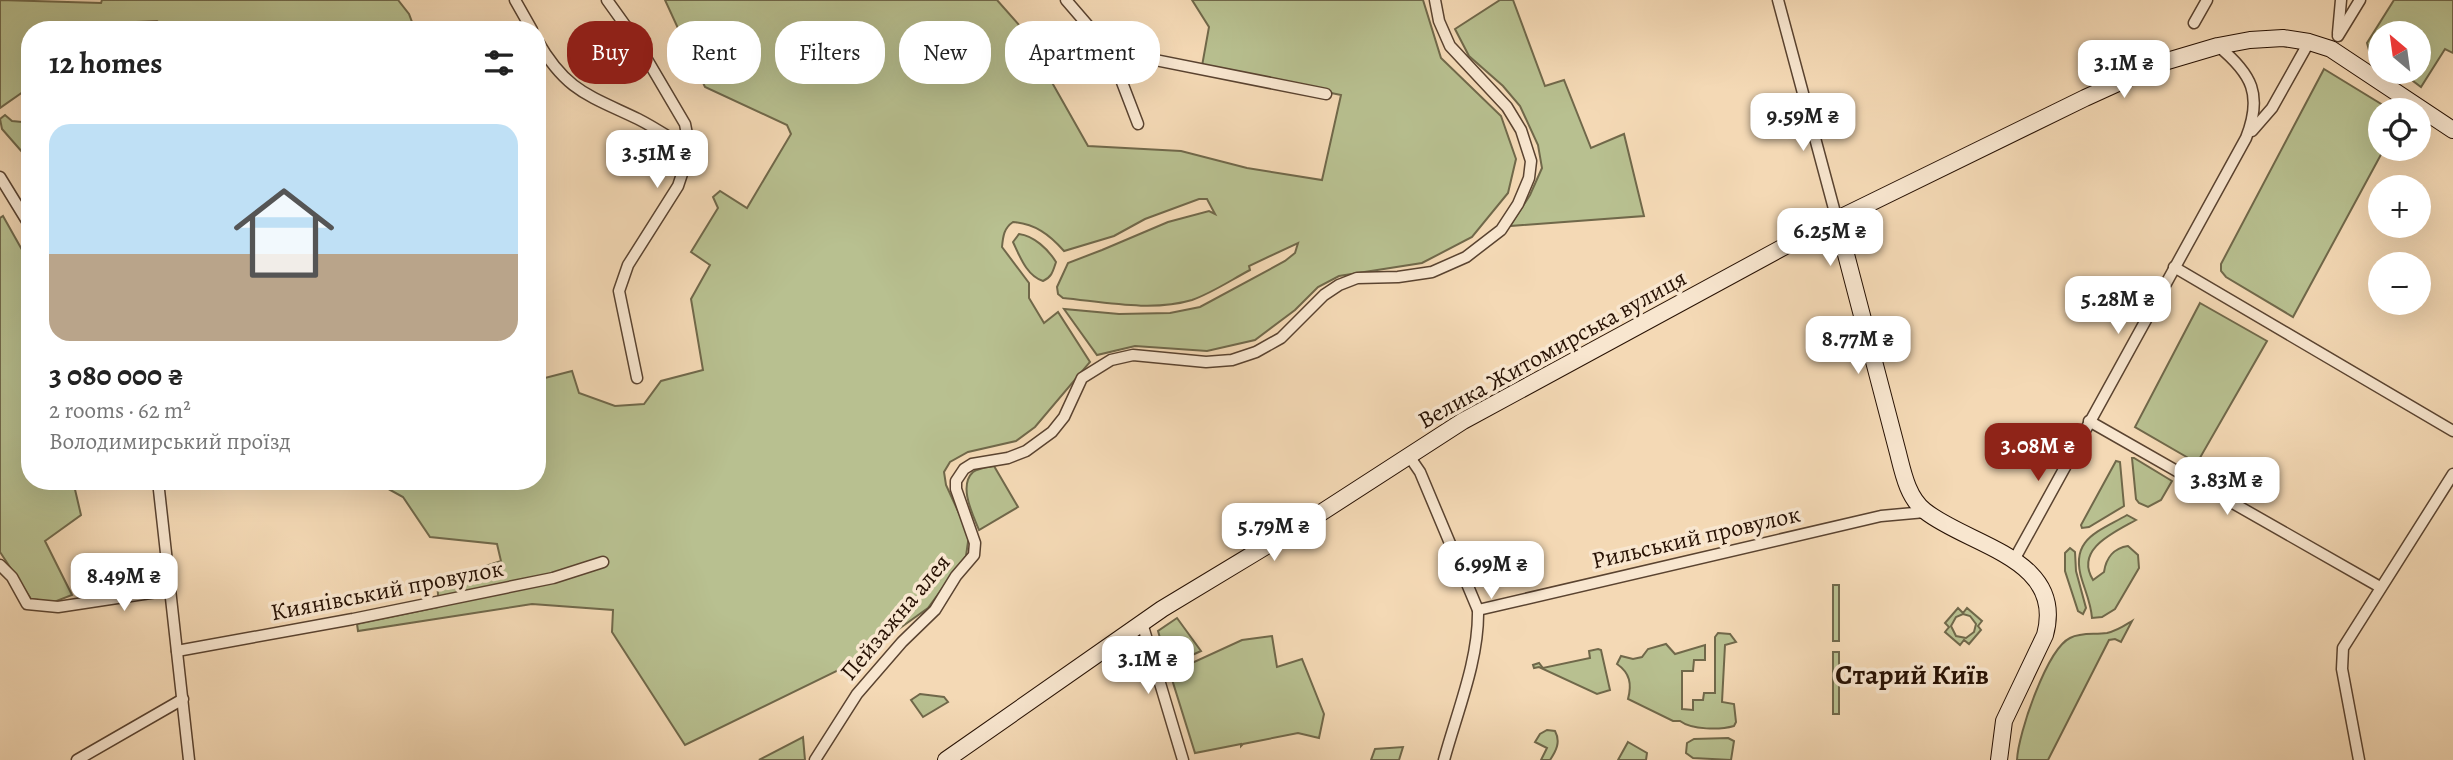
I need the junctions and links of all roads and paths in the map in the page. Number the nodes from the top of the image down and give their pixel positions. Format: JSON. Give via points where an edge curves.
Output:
{"nodes":[{"id":1,"x":515,"y":0,"type":"edge"},
{"id":2,"x":607,"y":0,"type":"edge"},
{"id":3,"x":1066,"y":0,"type":"edge"},
{"id":4,"x":1435,"y":0,"type":"edge"},
{"id":5,"x":1778,"y":0,"type":"edge"},
{"id":6,"x":2207,"y":0,"type":"edge"},
{"id":7,"x":2342,"y":0,"type":"edge"},
{"id":8,"x":2360,"y":0,"type":"edge"},
{"id":9,"x":527,"y":21,"type":"edge"},
{"id":10,"x":1084,"y":21,"type":"edge"},
{"id":11,"x":2194,"y":23,"type":"dead end"},
{"id":12,"x":2309,"y":42,"type":"junction"},
{"id":13,"x":2218,"y":46,"type":"junction"},
{"id":14,"x":546,"y":56,"type":"edge"},
{"id":15,"x":1160,"y":61,"type":"edge"},
{"id":16,"x":1123,"y":84,"type":"edge"},
{"id":17,"x":1326,"y":94,"type":"dead end"},
{"id":18,"x":1138,"y":124,"type":"dead end"},
{"id":19,"x":2453,"y":130,"type":"edge"},
{"id":20,"x":2246,"y":138,"type":"junction"},
{"id":21,"x":690,"y":150,"type":"junction"},
{"id":22,"x":0,"y":177,"type":"edge"},
{"id":23,"x":21,"y":211,"type":"edge"},
{"id":24,"x":1837,"y":220,"type":"junction"},
{"id":25,"x":2174,"y":267,"type":"junction"},
{"id":26,"x":637,"y":378,"type":"dead end"},
{"id":27,"x":2089,"y":421,"type":"junction"},
{"id":28,"x":2453,"y":431,"type":"edge"},
{"id":29,"x":1409,"y":456,"type":"junction"},
{"id":30,"x":2453,"y":474,"type":"edge"},
{"id":31,"x":159,"y":490,"type":"edge"},
{"id":32,"x":1926,"y":512,"type":"junction"},
{"id":33,"x":2014,"y":560,"type":"junction"},
{"id":34,"x":603,"y":562,"type":"dead end"},
{"id":35,"x":0,"y":565,"type":"edge"},
{"id":36,"x":2380,"y":587,"type":"junction"},
{"id":37,"x":170,"y":590,"type":"junction"},
{"id":38,"x":1478,"y":610,"type":"junction"},
{"id":39,"x":1142,"y":623,"type":"junction"},
{"id":40,"x":177,"y":651,"type":"junction"},
{"id":41,"x":183,"y":699,"type":"junction"},
{"id":42,"x":77,"y":760,"type":"edge"},
{"id":43,"x":189,"y":760,"type":"edge"},
{"id":44,"x":815,"y":760,"type":"edge"},
{"id":45,"x":946,"y":760,"type":"edge"},
{"id":46,"x":1183,"y":760,"type":"edge"},
{"id":47,"x":1444,"y":760,"type":"edge"},
{"id":48,"x":1999,"y":760,"type":"edge"},
{"id":49,"x":2359,"y":760,"type":"edge"}],
"edges":[{"from":1,"to":9,"type":"street"},
{"from":2,"to":21,"type":"street","via":[[685,124]]},
{"from":3,"to":10,"type":"street"},
{"from":4,"to":44,"type":"street","name":"Пейзажна алея","via":[[1450,47],[1507,107],[1531,161],[1518,204],[1501,230],[1466,257],[1432,272],[1357,278],[1339,285],[1280,338],[1244,356],[1206,362],[1133,355],[1111,360],[1082,378],[1065,417],[1036,446],[1008,458],[972,464],[959,473],[956,489],[975,543],[974,555],[935,610],[857,694]]},
{"from":5,"to":24,"type":"street"},
{"from":6,"to":11,"type":"street"},
{"from":7,"to":8,"type":"street","via":[[2338,36]]},
{"from":12,"to":13,"type":"main road","name":"Велика Житомирська вулиця","via":[[2272,39]]},
{"from":12,"to":19,"type":"main road","name":"Велика Житомирська вулиця","via":[[2330,49]]},
{"from":12,"to":20,"type":"street","via":[[2272,108]]},
{"from":13,"to":20,"type":"street","via":[[2241,68],[2253,90],[2253,121]]},
{"from":13,"to":24,"type":"main road","name":"Велика Житомирська вулиця","via":[[2146,69]]},
{"from":14,"to":21,"type":"street","via":[[587,96]]},
{"from":15,"to":17,"type":"street"},
{"from":16,"to":18,"type":"street"},
{"from":20,"to":25,"type":"street"},
{"from":21,"to":26,"type":"street","via":[[678,186],[628,265],[619,291]]},
{"from":22,"to":23,"type":"street"},
{"from":24,"to":29,"type":"main road","name":"Велика Житомирська вулиця","via":[[1493,404]]},
{"from":24,"to":32,"type":"main road","via":[[1900,463],[1909,489]]},
{"from":25,"to":27,"type":"street"},
{"from":25,"to":28,"type":"street"},
{"from":27,"to":33,"type":"street"},
{"from":27,"to":36,"type":"street"},
{"from":29,"to":38,"type":"street"},
{"from":29,"to":39,"type":"main road","name":"Велика Житомирська вулиця"},
{"from":30,"to":36,"type":"street"},
{"from":31,"to":37,"type":"street"},
{"from":32,"to":33,"type":"main road"},
{"from":32,"to":38,"type":"street","name":"Рильський провулок","via":[[1881,516]]},
{"from":33,"to":48,"type":"main road","via":[[2044,594],[2048,622],[2004,721]]},
{"from":34,"to":40,"type":"street","name":"Киянівський провулок","via":[[553,578]]},
{"from":35,"to":37,"type":"street","via":[[27,604],[58,607]]},
{"from":36,"to":49,"type":"street","via":[[2341,653]]},
{"from":37,"to":40,"type":"street"},
{"from":38,"to":47,"type":"street","via":[[1472,662]]},
{"from":39,"to":45,"type":"main road","name":"Велика Житомирська вулиця"},
{"from":39,"to":46,"type":"street"},
{"from":40,"to":41,"type":"street"},
{"from":41,"to":42,"type":"street"},
{"from":41,"to":43,"type":"street"}]}
